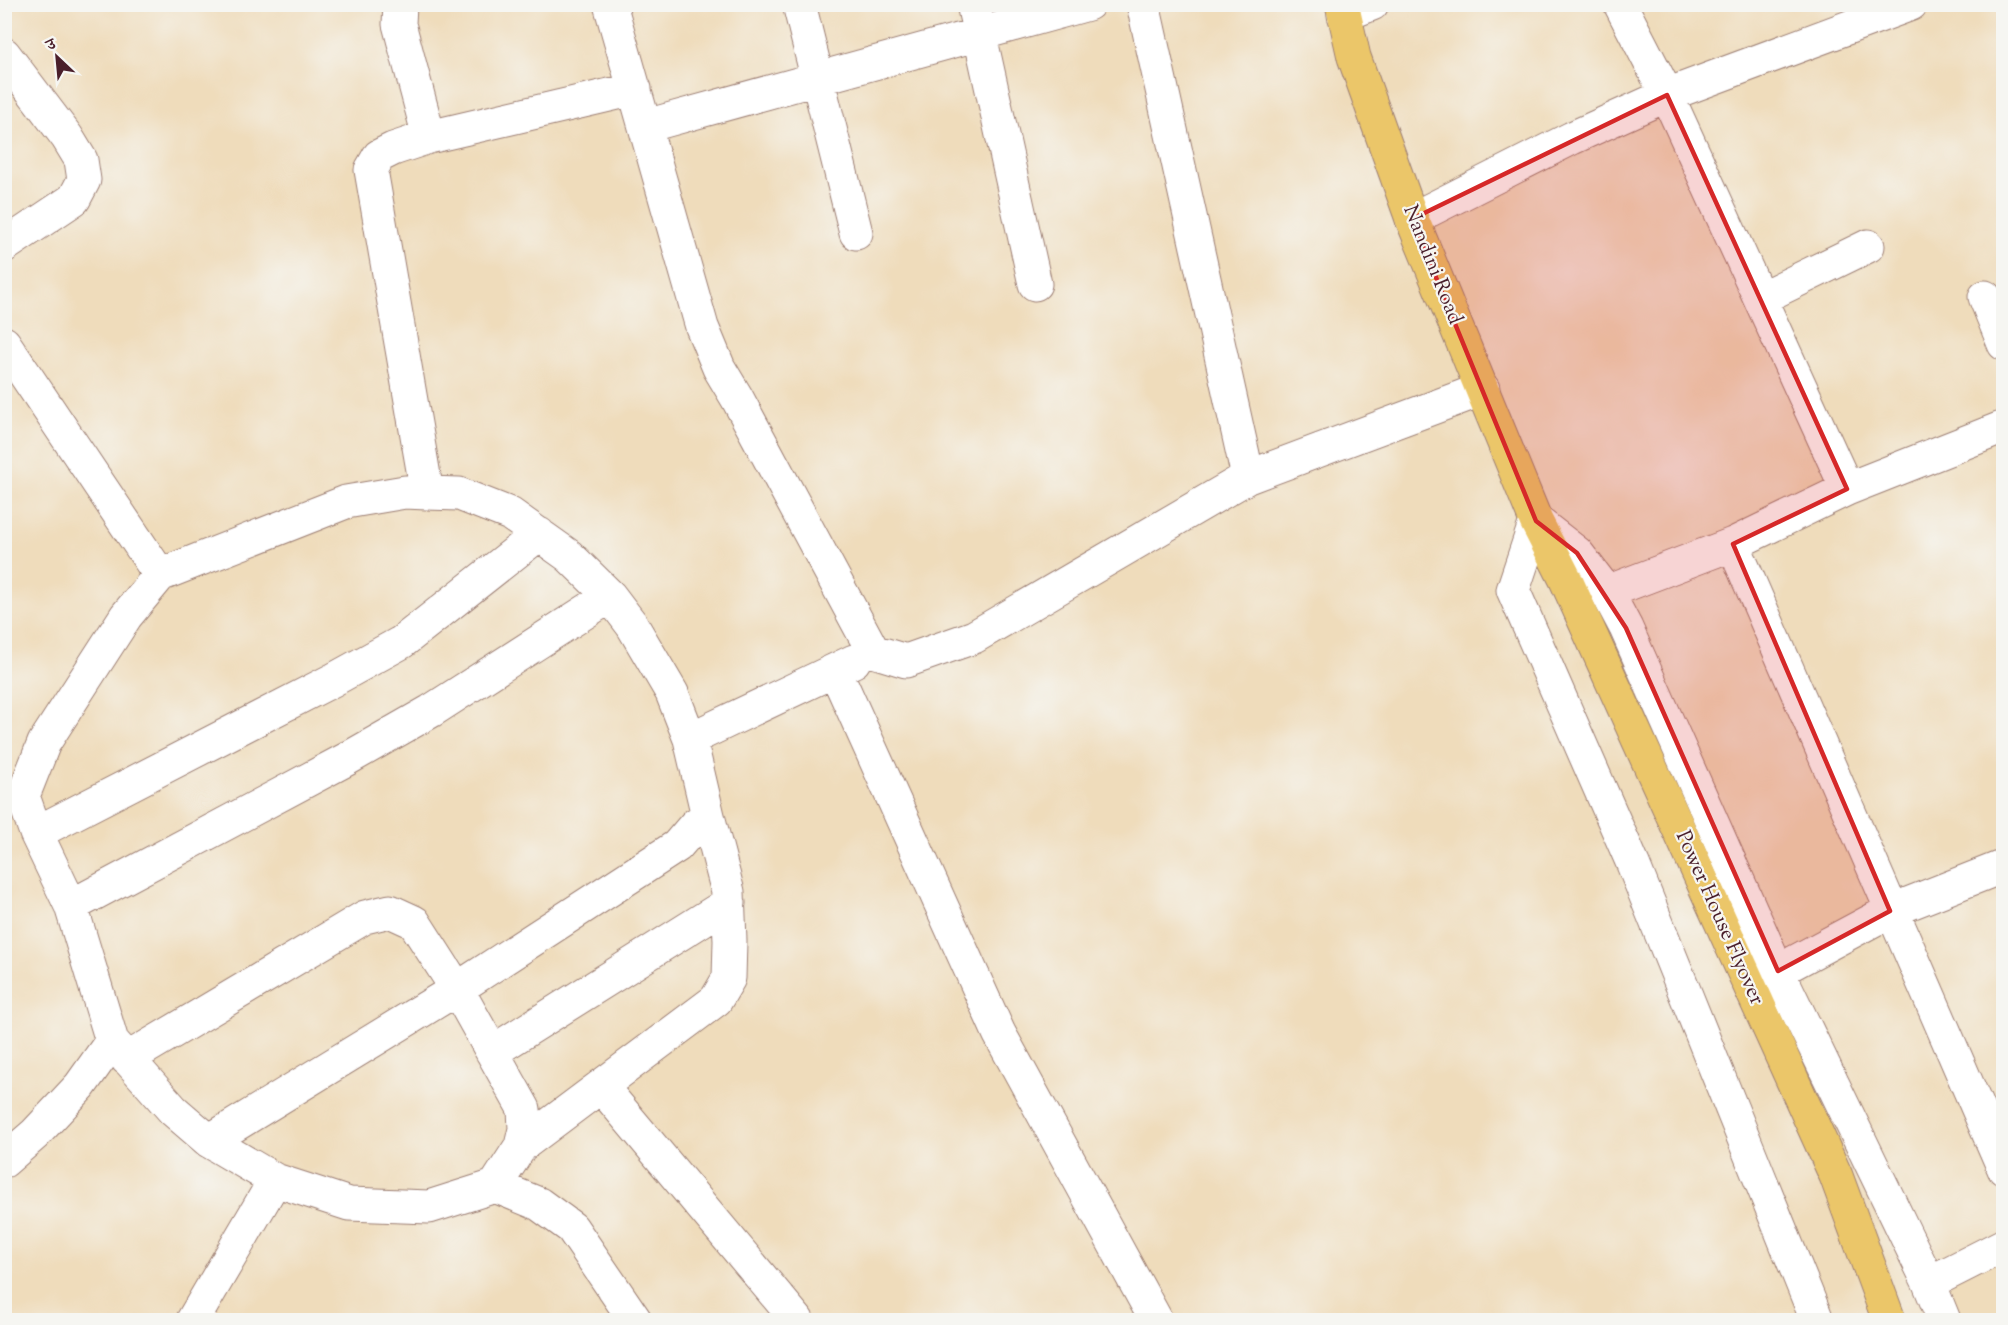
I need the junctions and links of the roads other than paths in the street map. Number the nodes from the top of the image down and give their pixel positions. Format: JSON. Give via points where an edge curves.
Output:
{"nodes":[{"id":1,"x":400,"y":4,"type":"edge"},
{"id":2,"x":610,"y":4,"type":"edge"},
{"id":3,"x":799,"y":4,"type":"edge"},
{"id":4,"x":1088,"y":4,"type":"edge"},
{"id":5,"x":1143,"y":4,"type":"edge"},
{"id":6,"x":1620,"y":4,"type":"edge"},
{"id":7,"x":1911,"y":4,"type":"edge"},
{"id":8,"x":1352,"y":8,"type":"edge"},
{"id":9,"x":977,"y":19,"type":"edge"},
{"id":10,"x":4,"y":54,"type":"edge"},
{"id":11,"x":817,"y":78,"type":"junction"},
{"id":12,"x":635,"y":89,"type":"junction"},
{"id":13,"x":1667,"y":94,"type":"junction"},
{"id":14,"x":646,"y":126,"type":"junction"},
{"id":15,"x":429,"y":137,"type":"junction"},
{"id":16,"x":1412,"y":219,"type":"junction"},
{"id":17,"x":856,"y":233,"type":"dead end"},
{"id":18,"x":4,"y":246,"type":"edge"},
{"id":19,"x":1868,"y":246,"type":"dead end"},
{"id":20,"x":1035,"y":284,"type":"dead end"},
{"id":21,"x":1985,"y":297,"type":"dead end"},
{"id":22,"x":1761,"y":298,"type":"junction"},
{"id":23,"x":4,"y":343,"type":"edge"},
{"id":24,"x":2004,"y":344,"type":"edge"},
{"id":25,"x":1483,"y":389,"type":"junction"},
{"id":26,"x":2004,"y":427,"type":"edge"},
{"id":27,"x":1248,"y":477,"type":"junction"},
{"id":28,"x":1847,"y":489,"type":"junction"},
{"id":29,"x":427,"y":493,"type":"junction"},
{"id":30,"x":1536,"y":521,"type":"junction"},
{"id":31,"x":538,"y":534,"type":"junction"},
{"id":32,"x":1733,"y":544,"type":"junction"},
{"id":33,"x":160,"y":574,"type":"junction"},
{"id":34,"x":1606,"y":592,"type":"junction"},
{"id":35,"x":610,"y":596,"type":"junction"},
{"id":36,"x":873,"y":651,"type":"junction"},
{"id":37,"x":835,"y":670,"type":"junction"},
{"id":38,"x":690,"y":739,"type":"junction"},
{"id":39,"x":14,"y":797,"type":"edge"},
{"id":40,"x":708,"y":816,"type":"junction"},
{"id":41,"x":36,"y":833,"type":"junction"},
{"id":42,"x":2004,"y":866,"type":"edge"},
{"id":43,"x":729,"y":903,"type":"junction"},
{"id":44,"x":71,"y":906,"type":"junction"},
{"id":45,"x":1890,"y":911,"type":"junction"},
{"id":46,"x":1778,"y":971,"type":"junction"},
{"id":47,"x":457,"y":989,"type":"junction"},
{"id":48,"x":120,"y":1050,"type":"junction"},
{"id":49,"x":492,"y":1052,"type":"junction"},
{"id":50,"x":601,"y":1086,"type":"junction"},
{"id":51,"x":209,"y":1141,"type":"junction"},
{"id":52,"x":521,"y":1146,"type":"junction"},
{"id":53,"x":4,"y":1161,"type":"edge"},
{"id":54,"x":2004,"y":1169,"type":"edge"},
{"id":55,"x":275,"y":1180,"type":"junction"},
{"id":56,"x":495,"y":1186,"type":"junction"},
{"id":57,"x":2004,"y":1245,"type":"edge"},
{"id":58,"x":1929,"y":1283,"type":"junction"},
{"id":59,"x":193,"y":1320,"type":"edge"},
{"id":60,"x":635,"y":1320,"type":"edge"},
{"id":61,"x":797,"y":1320,"type":"edge"},
{"id":62,"x":1156,"y":1320,"type":"edge"},
{"id":63,"x":1817,"y":1320,"type":"edge"},
{"id":64,"x":1889,"y":1320,"type":"edge"},
{"id":65,"x":1944,"y":1320,"type":"edge"}],
"edges":[{"from":1,"to":15,"type":"street","via":[[399,24]]},
{"from":2,"to":12,"type":"street"},
{"from":3,"to":11,"type":"street"},
{"from":4,"to":9,"type":"street"},
{"from":5,"to":27,"type":"street"},
{"from":6,"to":13,"type":"street"},
{"from":7,"to":13,"type":"street"},
{"from":8,"to":16,"type":"main road","name":"Nandini Road","via":[[1354,57]]},
{"from":9,"to":11,"type":"street"},
{"from":9,"to":20,"type":"street"},
{"from":10,"to":18,"type":"street","via":[[67,137],[81,160],[84,180],[74,199]]},
{"from":11,"to":14,"type":"street"},
{"from":11,"to":17,"type":"street"},
{"from":12,"to":14,"type":"street"},
{"from":12,"to":15,"type":"street"},
{"from":13,"to":16,"type":"street"},
{"from":13,"to":22,"type":"street"},
{"from":14,"to":36,"type":"street","via":[[702,327],[719,368]]},
{"from":15,"to":29,"type":"street","via":[[393,148],[379,156],[370,170]]},
{"from":16,"to":25,"type":"main road","name":"Nandini Road"},
{"from":19,"to":22,"type":"street"},
{"from":21,"to":24,"type":"street"},
{"from":22,"to":28,"type":"street"},
{"from":23,"to":33,"type":"street"},
{"from":25,"to":27,"type":"street"},
{"from":25,"to":30,"type":"main road","name":"Nandini Road"},
{"from":26,"to":28,"type":"street"},
{"from":27,"to":36,"type":"street","via":[[974,637],[906,661]]},
{"from":28,"to":32,"type":"street"},
{"from":29,"to":31,"type":"street","via":[[459,494],[510,514]]},
{"from":29,"to":33,"type":"street","via":[[405,492],[346,502]]},
{"from":30,"to":34,"type":"street","via":[[1577,553]]},
{"from":30,"to":63,"type":"street","via":[[1513,590],[1633,864]]},
{"from":30,"to":64,"type":"main road","name":"Power House Flyover","via":[[1836,1176]]},
{"from":31,"to":35,"type":"street","via":[[569,556]]},
{"from":31,"to":41,"type":"street","via":[[402,642]]},
{"from":32,"to":34,"type":"street"},
{"from":32,"to":45,"type":"street"},
{"from":33,"to":39,"type":"street","via":[[126,616]]},
{"from":34,"to":46,"type":"street","via":[[1626,628]]},
{"from":35,"to":38,"type":"street","via":[[653,658]]},
{"from":35,"to":44,"type":"street","via":[[431,711]]},
{"from":36,"to":37,"type":"street"},
{"from":37,"to":38,"type":"street"},
{"from":37,"to":62,"type":"street","via":[[999,1033]]},
{"from":38,"to":40,"type":"street"},
{"from":39,"to":41,"type":"street"},
{"from":40,"to":43,"type":"street"},
{"from":40,"to":47,"type":"street","via":[[677,846]]},
{"from":41,"to":44,"type":"street"},
{"from":42,"to":45,"type":"street"},
{"from":43,"to":49,"type":"street"},
{"from":43,"to":50,"type":"street","via":[[729,978],[716,1000]]},
{"from":44,"to":48,"type":"street"},
{"from":45,"to":46,"type":"street"},
{"from":45,"to":54,"type":"street"},
{"from":46,"to":58,"type":"street"},
{"from":47,"to":48,"type":"street","via":[[414,922],[390,911],[365,917]]},
{"from":47,"to":49,"type":"street"},
{"from":47,"to":51,"type":"street"},
{"from":48,"to":51,"type":"street","via":[[173,1110]]},
{"from":48,"to":53,"type":"street"},
{"from":49,"to":52,"type":"street","via":[[524,1109]]},
{"from":50,"to":52,"type":"street"},
{"from":50,"to":61,"type":"street"},
{"from":51,"to":55,"type":"street"},
{"from":52,"to":56,"type":"street"},
{"from":55,"to":56,"type":"street","via":[[349,1204],[429,1207]]},
{"from":55,"to":59,"type":"street"},
{"from":56,"to":60,"type":"street","via":[[539,1204],[572,1228]]},
{"from":57,"to":58,"type":"street"},
{"from":58,"to":65,"type":"street"}]}
